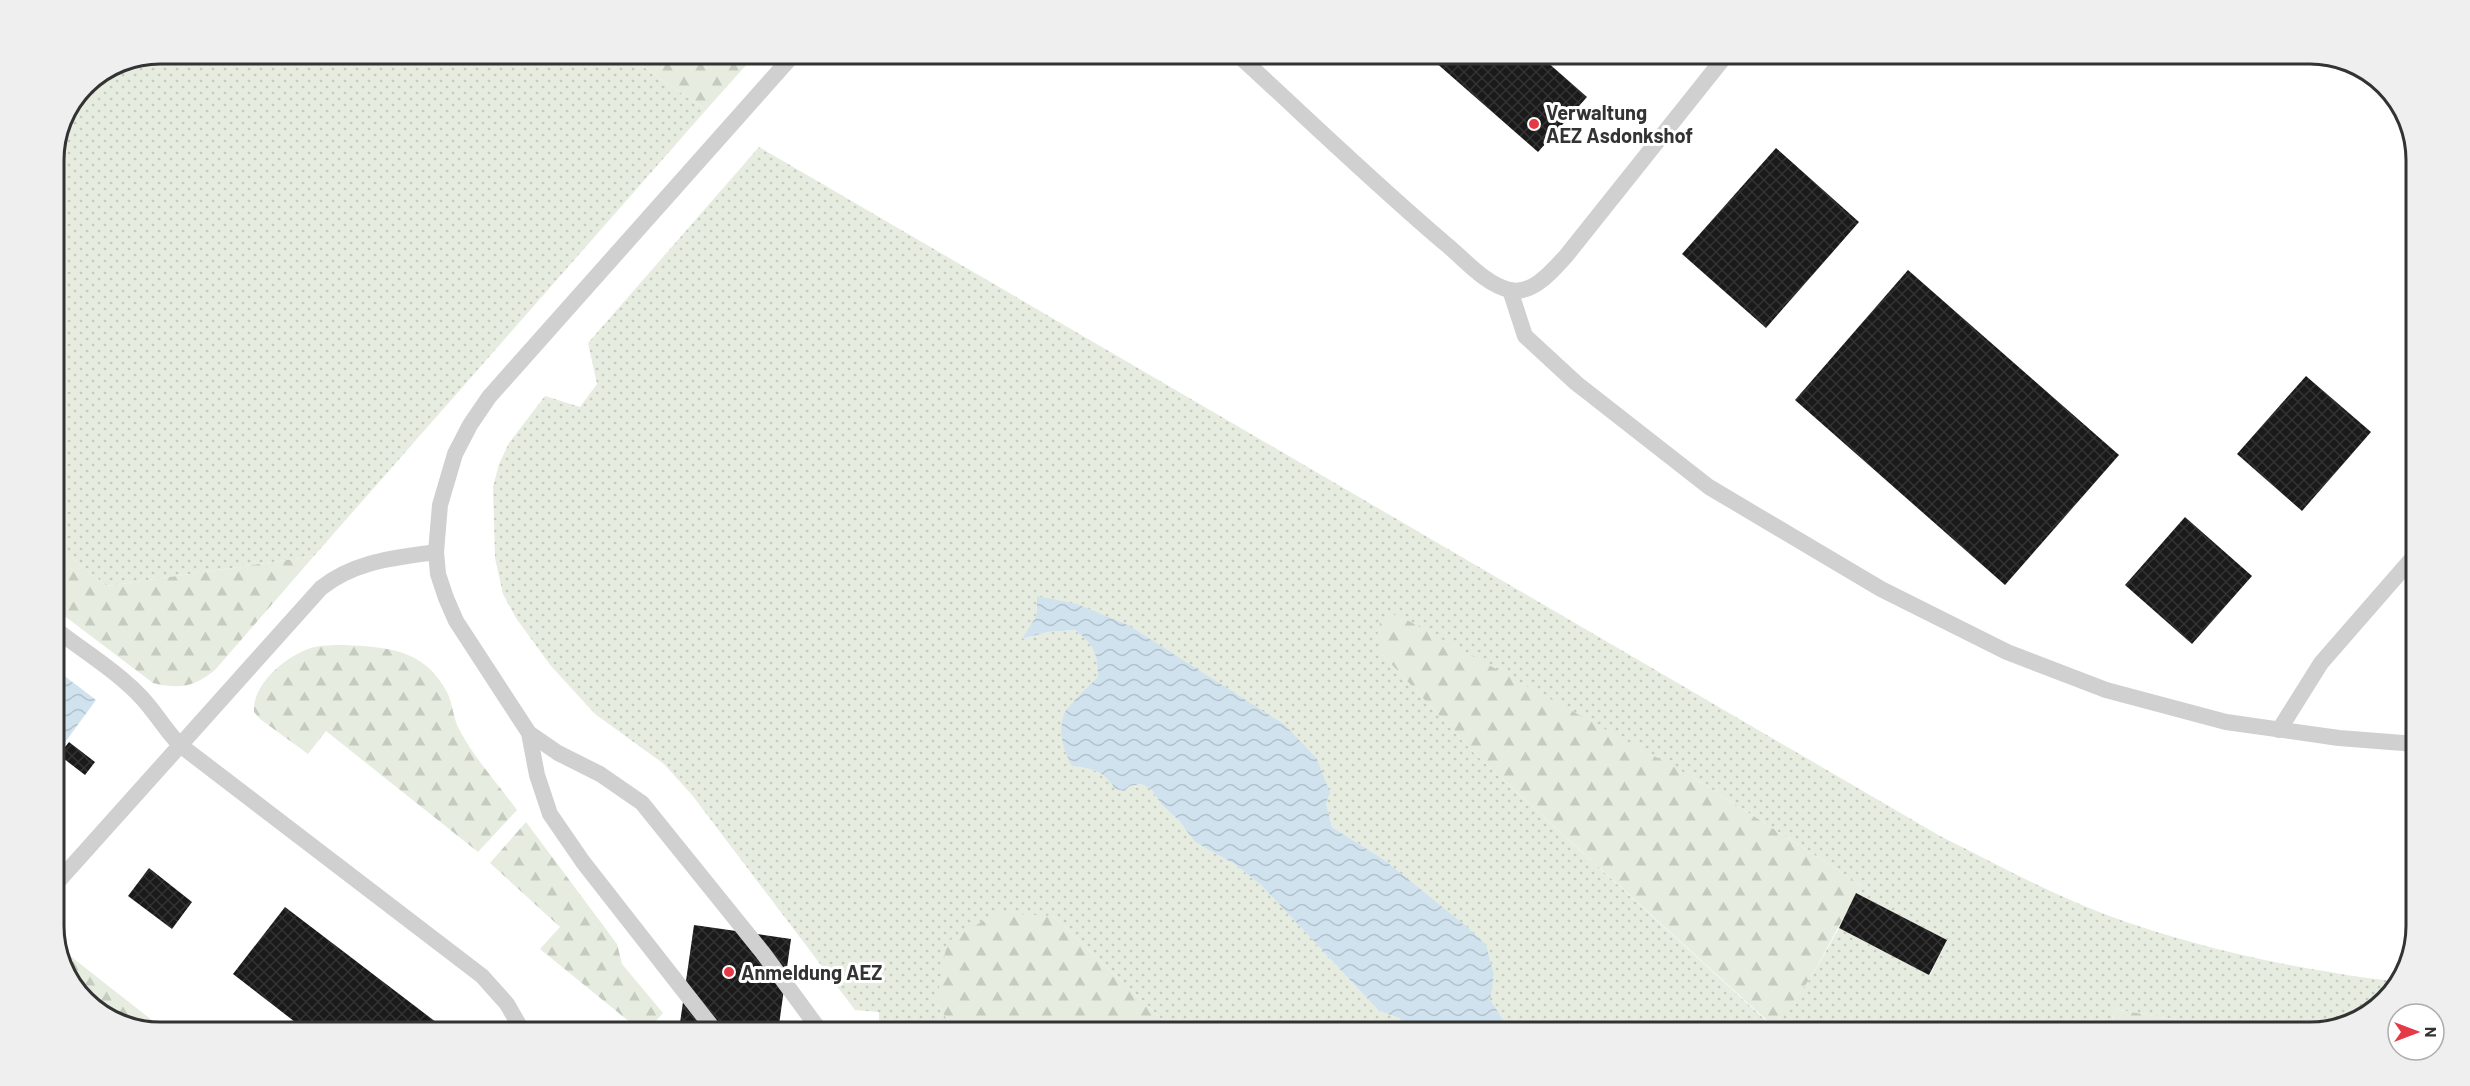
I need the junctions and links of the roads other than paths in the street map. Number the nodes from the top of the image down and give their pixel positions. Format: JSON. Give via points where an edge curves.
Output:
{"nodes":[{"id":1,"x":784,"y":65,"type":"edge"},
{"id":2,"x":1252,"y":65,"type":"edge"},
{"id":3,"x":1718,"y":65,"type":"edge"},
{"id":4,"x":1510,"y":290,"type":"junction"},
{"id":5,"x":436,"y":552,"type":"junction"},
{"id":6,"x":2406,"y":566,"type":"edge"},
{"id":7,"x":65,"y":636,"type":"edge"},
{"id":8,"x":2278,"y":730,"type":"junction"},
{"id":9,"x":530,"y":734,"type":"junction"},
{"id":10,"x":2406,"y":743,"type":"edge"},
{"id":11,"x":180,"y":745,"type":"junction"},
{"id":12,"x":65,"y":874,"type":"edge"},
{"id":13,"x":517,"y":1022,"type":"edge"},
{"id":14,"x":708,"y":1022,"type":"edge"},
{"id":15,"x":814,"y":1022,"type":"edge"}],
"edges":[{"from":1,"to":5,"type":"lane","via":[[489,397],[455,454],[440,505]]},
{"from":2,"to":4,"type":"lane","via":[[1412,216],[1487,279]]},
{"from":3,"to":4,"type":"lane","via":[[1566,256],[1545,278],[1527,288]]},
{"from":4,"to":8,"type":"lane","via":[[1525,336],[1576,383],[1709,487],[1881,589],[2007,652],[2106,690],[2226,722]]},
{"from":5,"to":9,"type":"lane","via":[[438,574],[456,621]]},
{"from":5,"to":11,"type":"lane","via":[[367,563],[336,576]]},
{"from":6,"to":8,"type":"lane","via":[[2321,663]]},
{"from":7,"to":11,"type":"lane","via":[[127,684]]},
{"from":8,"to":10,"type":"lane"},
{"from":9,"to":14,"type":"lane","via":[[537,775],[550,814]]},
{"from":9,"to":15,"type":"lane","via":[[642,803],[764,953]]},
{"from":11,"to":12,"type":"lane"},
{"from":11,"to":13,"type":"lane","via":[[482,976]]}]}
